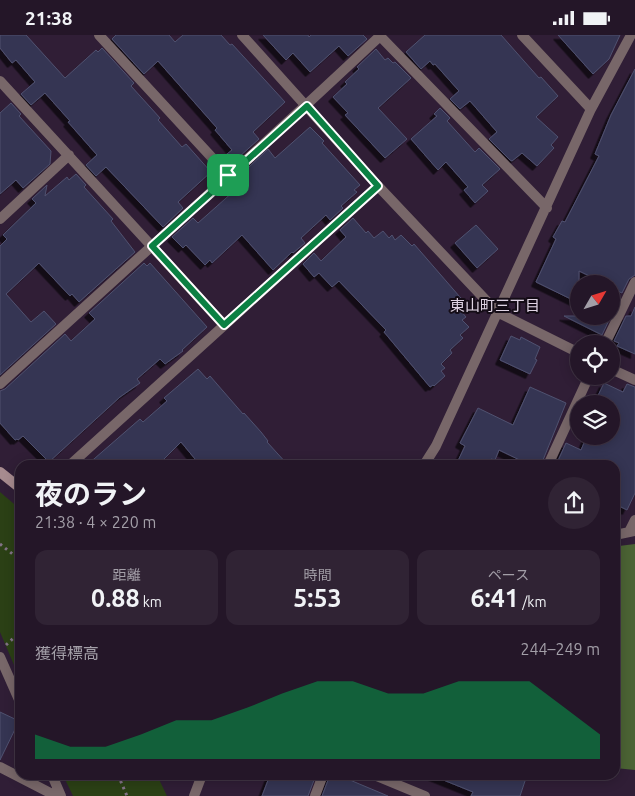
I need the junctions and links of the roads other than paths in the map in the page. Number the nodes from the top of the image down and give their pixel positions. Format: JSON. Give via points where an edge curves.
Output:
{"nodes":[{"id":1,"x":99,"y":35,"type":"edge"},
{"id":2,"x":242,"y":35,"type":"edge"},
{"id":3,"x":380,"y":35,"type":"edge"},
{"id":4,"x":522,"y":35,"type":"edge"},
{"id":5,"x":631,"y":35,"type":"edge"},
{"id":6,"x":0,"y":81,"type":"edge"},
{"id":7,"x":307,"y":106,"type":"junction"},
{"id":8,"x":591,"y":109,"type":"junction"},
{"id":9,"x":69,"y":155,"type":"junction"},
{"id":10,"x":228,"y":175,"type":"junction"},
{"id":11,"x":378,"y":186,"type":"junction"},
{"id":12,"x":547,"y":209,"type":"junction"},
{"id":13,"x":0,"y":219,"type":"edge"},
{"id":14,"x":152,"y":246,"type":"junction"},
{"id":15,"x":635,"y":283,"type":"edge"},
{"id":16,"x":497,"y":312,"type":"junction"},
{"id":17,"x":224,"y":325,"type":"junction"},
{"id":18,"x":609,"y":335,"type":"edge"},
{"id":19,"x":570,"y":348,"type":"edge"},
{"id":20,"x":620,"y":373,"type":"edge"},
{"id":21,"x":635,"y":380,"type":"edge"},
{"id":22,"x":0,"y":384,"type":"edge"},
{"id":23,"x":585,"y":385,"type":"edge"},
{"id":24,"x":76,"y":460,"type":"edge"},
{"id":25,"x":427,"y":460,"type":"edge"},
{"id":26,"x":550,"y":460,"type":"edge"},
{"id":27,"x":0,"y":472,"type":"edge"},
{"id":28,"x":15,"y":484,"type":"edge"},
{"id":29,"x":635,"y":520,"type":"edge"},
{"id":30,"x":632,"y":532,"type":"edge"},
{"id":31,"x":0,"y":657,"type":"edge"},
{"id":32,"x":15,"y":691,"type":"edge"},
{"id":33,"x":0,"y":767,"type":"edge"},
{"id":34,"x":15,"y":775,"type":"edge"},
{"id":35,"x":25,"y":780,"type":"edge"},
{"id":36,"x":54,"y":780,"type":"edge"},
{"id":37,"x":200,"y":780,"type":"edge"},
{"id":38,"x":321,"y":780,"type":"edge"},
{"id":39,"x":386,"y":780,"type":"edge"},
{"id":40,"x":56,"y":796,"type":"edge"},
{"id":41,"x":61,"y":796,"type":"edge"},
{"id":42,"x":194,"y":796,"type":"edge"},
{"id":43,"x":315,"y":796,"type":"edge"},
{"id":44,"x":425,"y":796,"type":"edge"}],
"edges":[{"from":1,"to":10,"type":"street"},
{"from":2,"to":7,"type":"street"},
{"from":3,"to":7,"type":"street"},
{"from":3,"to":12,"type":"street"},
{"from":4,"to":8,"type":"street"},
{"from":5,"to":8,"type":"street"},
{"from":6,"to":9,"type":"street"},
{"from":7,"to":10,"type":"street"},
{"from":7,"to":11,"type":"street"},
{"from":8,"to":12,"type":"street"},
{"from":9,"to":13,"type":"street"},
{"from":9,"to":14,"type":"street"},
{"from":10,"to":14,"type":"street"},
{"from":11,"to":16,"type":"street"},
{"from":11,"to":17,"type":"street"},
{"from":12,"to":16,"type":"street"},
{"from":14,"to":17,"type":"street"},
{"from":14,"to":22,"type":"street"},
{"from":15,"to":18,"type":"street"},
{"from":16,"to":19,"type":"street"},
{"from":16,"to":25,"type":"street"},
{"from":17,"to":24,"type":"street"},
{"from":20,"to":21,"type":"street"},
{"from":23,"to":26,"type":"street"},
{"from":27,"to":28,"type":"street"},
{"from":29,"to":30,"type":"street"},
{"from":31,"to":32,"type":"street"},
{"from":33,"to":34,"type":"street"},
{"from":35,"to":40,"type":"street"},
{"from":36,"to":41,"type":"street"},
{"from":37,"to":42,"type":"street"},
{"from":38,"to":43,"type":"street"},
{"from":39,"to":44,"type":"street"}]}
